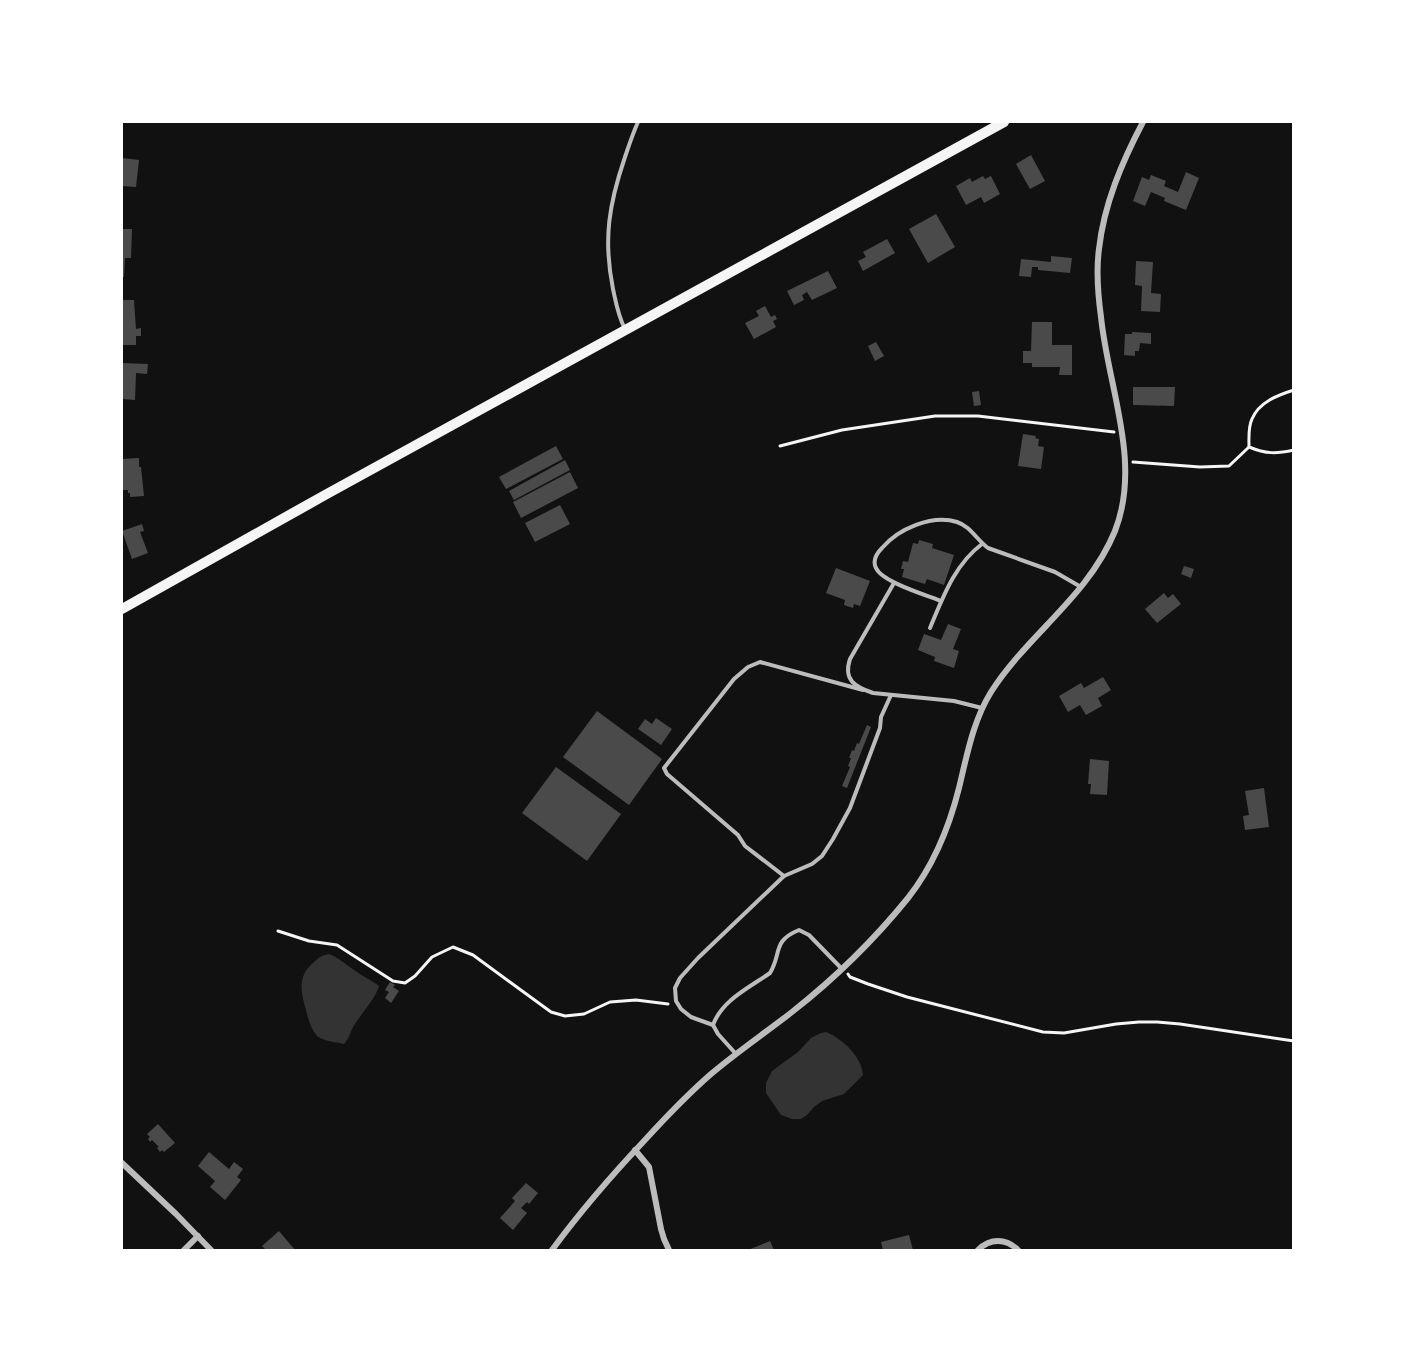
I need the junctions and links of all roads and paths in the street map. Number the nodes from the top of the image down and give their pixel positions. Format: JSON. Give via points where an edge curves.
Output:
{"nodes":[{"id":1,"x":638,"y":122,"type":"edge"},
{"id":2,"x":1004,"y":122,"type":"edge"},
{"id":3,"x":1143,"y":122,"type":"edge"},
{"id":4,"x":626,"y":330,"type":"junction"},
{"id":5,"x":1293,"y":390,"type":"edge"},
{"id":6,"x":1121,"y":431,"type":"junction"},
{"id":7,"x":780,"y":446,"type":"dead end"},
{"id":8,"x":1249,"y":447,"type":"junction"},
{"id":9,"x":1293,"y":450,"type":"edge"},
{"id":10,"x":1125,"y":461,"type":"junction"},
{"id":11,"x":982,"y":544,"type":"junction"},
{"id":12,"x":894,"y":583,"type":"junction"},
{"id":13,"x":1081,"y":587,"type":"junction"},
{"id":14,"x":941,"y":600,"type":"junction"},
{"id":15,"x":122,"y":609,"type":"edge"},
{"id":16,"x":930,"y":628,"type":"dead end"},
{"id":17,"x":863,"y":690,"type":"junction"},
{"id":18,"x":891,"y":695,"type":"junction"},
{"id":19,"x":982,"y":708,"type":"junction"},
{"id":20,"x":784,"y":876,"type":"junction"},
{"id":21,"x":278,"y":931,"type":"dead end"},
{"id":22,"x":842,"y":969,"type":"junction"},
{"id":23,"x":679,"y":1006,"type":"junction"},
{"id":24,"x":713,"y":1025,"type":"junction"},
{"id":25,"x":1293,"y":1041,"type":"edge"},
{"id":26,"x":736,"y":1054,"type":"junction"},
{"id":27,"x":635,"y":1150,"type":"junction"},
{"id":28,"x":122,"y":1163,"type":"edge"},
{"id":29,"x":198,"y":1236,"type":"junction"},
{"id":30,"x":184,"y":1251,"type":"edge"},
{"id":31,"x":211,"y":1251,"type":"edge"},
{"id":32,"x":552,"y":1251,"type":"edge"},
{"id":33,"x":669,"y":1251,"type":"edge"},
{"id":34,"x":978,"y":1251,"type":"edge"},
{"id":35,"x":1018,"y":1251,"type":"edge"}],
"edges":[{"from":1,"to":4,"type":"lane","via":[[615,187],[608,221],[611,282]]},
{"from":2,"to":4,"type":"main road"},
{"from":3,"to":6,"type":"street","via":[[1114,185],[1099,250],[1101,318]]},
{"from":4,"to":15,"type":"main road"},
{"from":5,"to":8,"type":"path","via":[[1274,396],[1252,417]]},
{"from":6,"to":7,"type":"path","via":[[978,416],[935,416],[842,430]]},
{"from":6,"to":10,"type":"street"},
{"from":8,"to":9,"type":"path","via":[[1269,453]]},
{"from":8,"to":10,"type":"path","via":[[1229,466]]},
{"from":10,"to":13,"type":"street","via":[[1123,498],[1115,530]]},
{"from":11,"to":12,"type":"lane","via":[[970,530],[954,521],[929,522],[901,531],[881,549],[875,562],[880,574]]},
{"from":11,"to":13,"type":"lane","via":[[1055,572]]},
{"from":11,"to":14,"type":"lane","via":[[966,557]]},
{"from":12,"to":14,"type":"lane"},
{"from":12,"to":17,"type":"lane","via":[[847,666],[850,680]]},
{"from":13,"to":19,"type":"street","via":[[1016,659]]},
{"from":14,"to":16,"type":"lane"},
{"from":17,"to":18,"type":"lane"},
{"from":17,"to":20,"type":"lane","via":[[760,662],[734,678],[664,768],[738,835],[745,846]]},
{"from":18,"to":19,"type":"lane"},
{"from":18,"to":20,"type":"lane","via":[[850,808],[833,839],[812,864]]},
{"from":19,"to":22,"type":"street","via":[[945,834],[928,868],[908,898]]},
{"from":20,"to":23,"type":"lane","via":[[680,978],[675,988]]},
{"from":21,"to":23,"type":"path","via":[[337,945],[393,981],[405,983],[432,957],[453,947],[473,955],[551,1012],[565,1016],[584,1014],[610,1002],[636,1000]]},
{"from":22,"to":24,"type":"lane","via":[[809,934],[799,930],[791,933],[780,942],[770,973],[726,1004]]},
{"from":22,"to":25,"type":"path","via":[[850,977],[907,997],[1042,1032],[1156,1022]]},
{"from":22,"to":26,"type":"street"},
{"from":23,"to":24,"type":"lane","via":[[692,1017]]},
{"from":24,"to":26,"type":"lane"},
{"from":26,"to":27,"type":"street"},
{"from":27,"to":32,"type":"street"},
{"from":27,"to":33,"type":"street","via":[[649,1167]]},
{"from":28,"to":29,"type":"street"},
{"from":29,"to":30,"type":"street"},
{"from":29,"to":31,"type":"street"},
{"from":34,"to":35,"type":"street","via":[[994,1241],[1011,1244]]}]}
